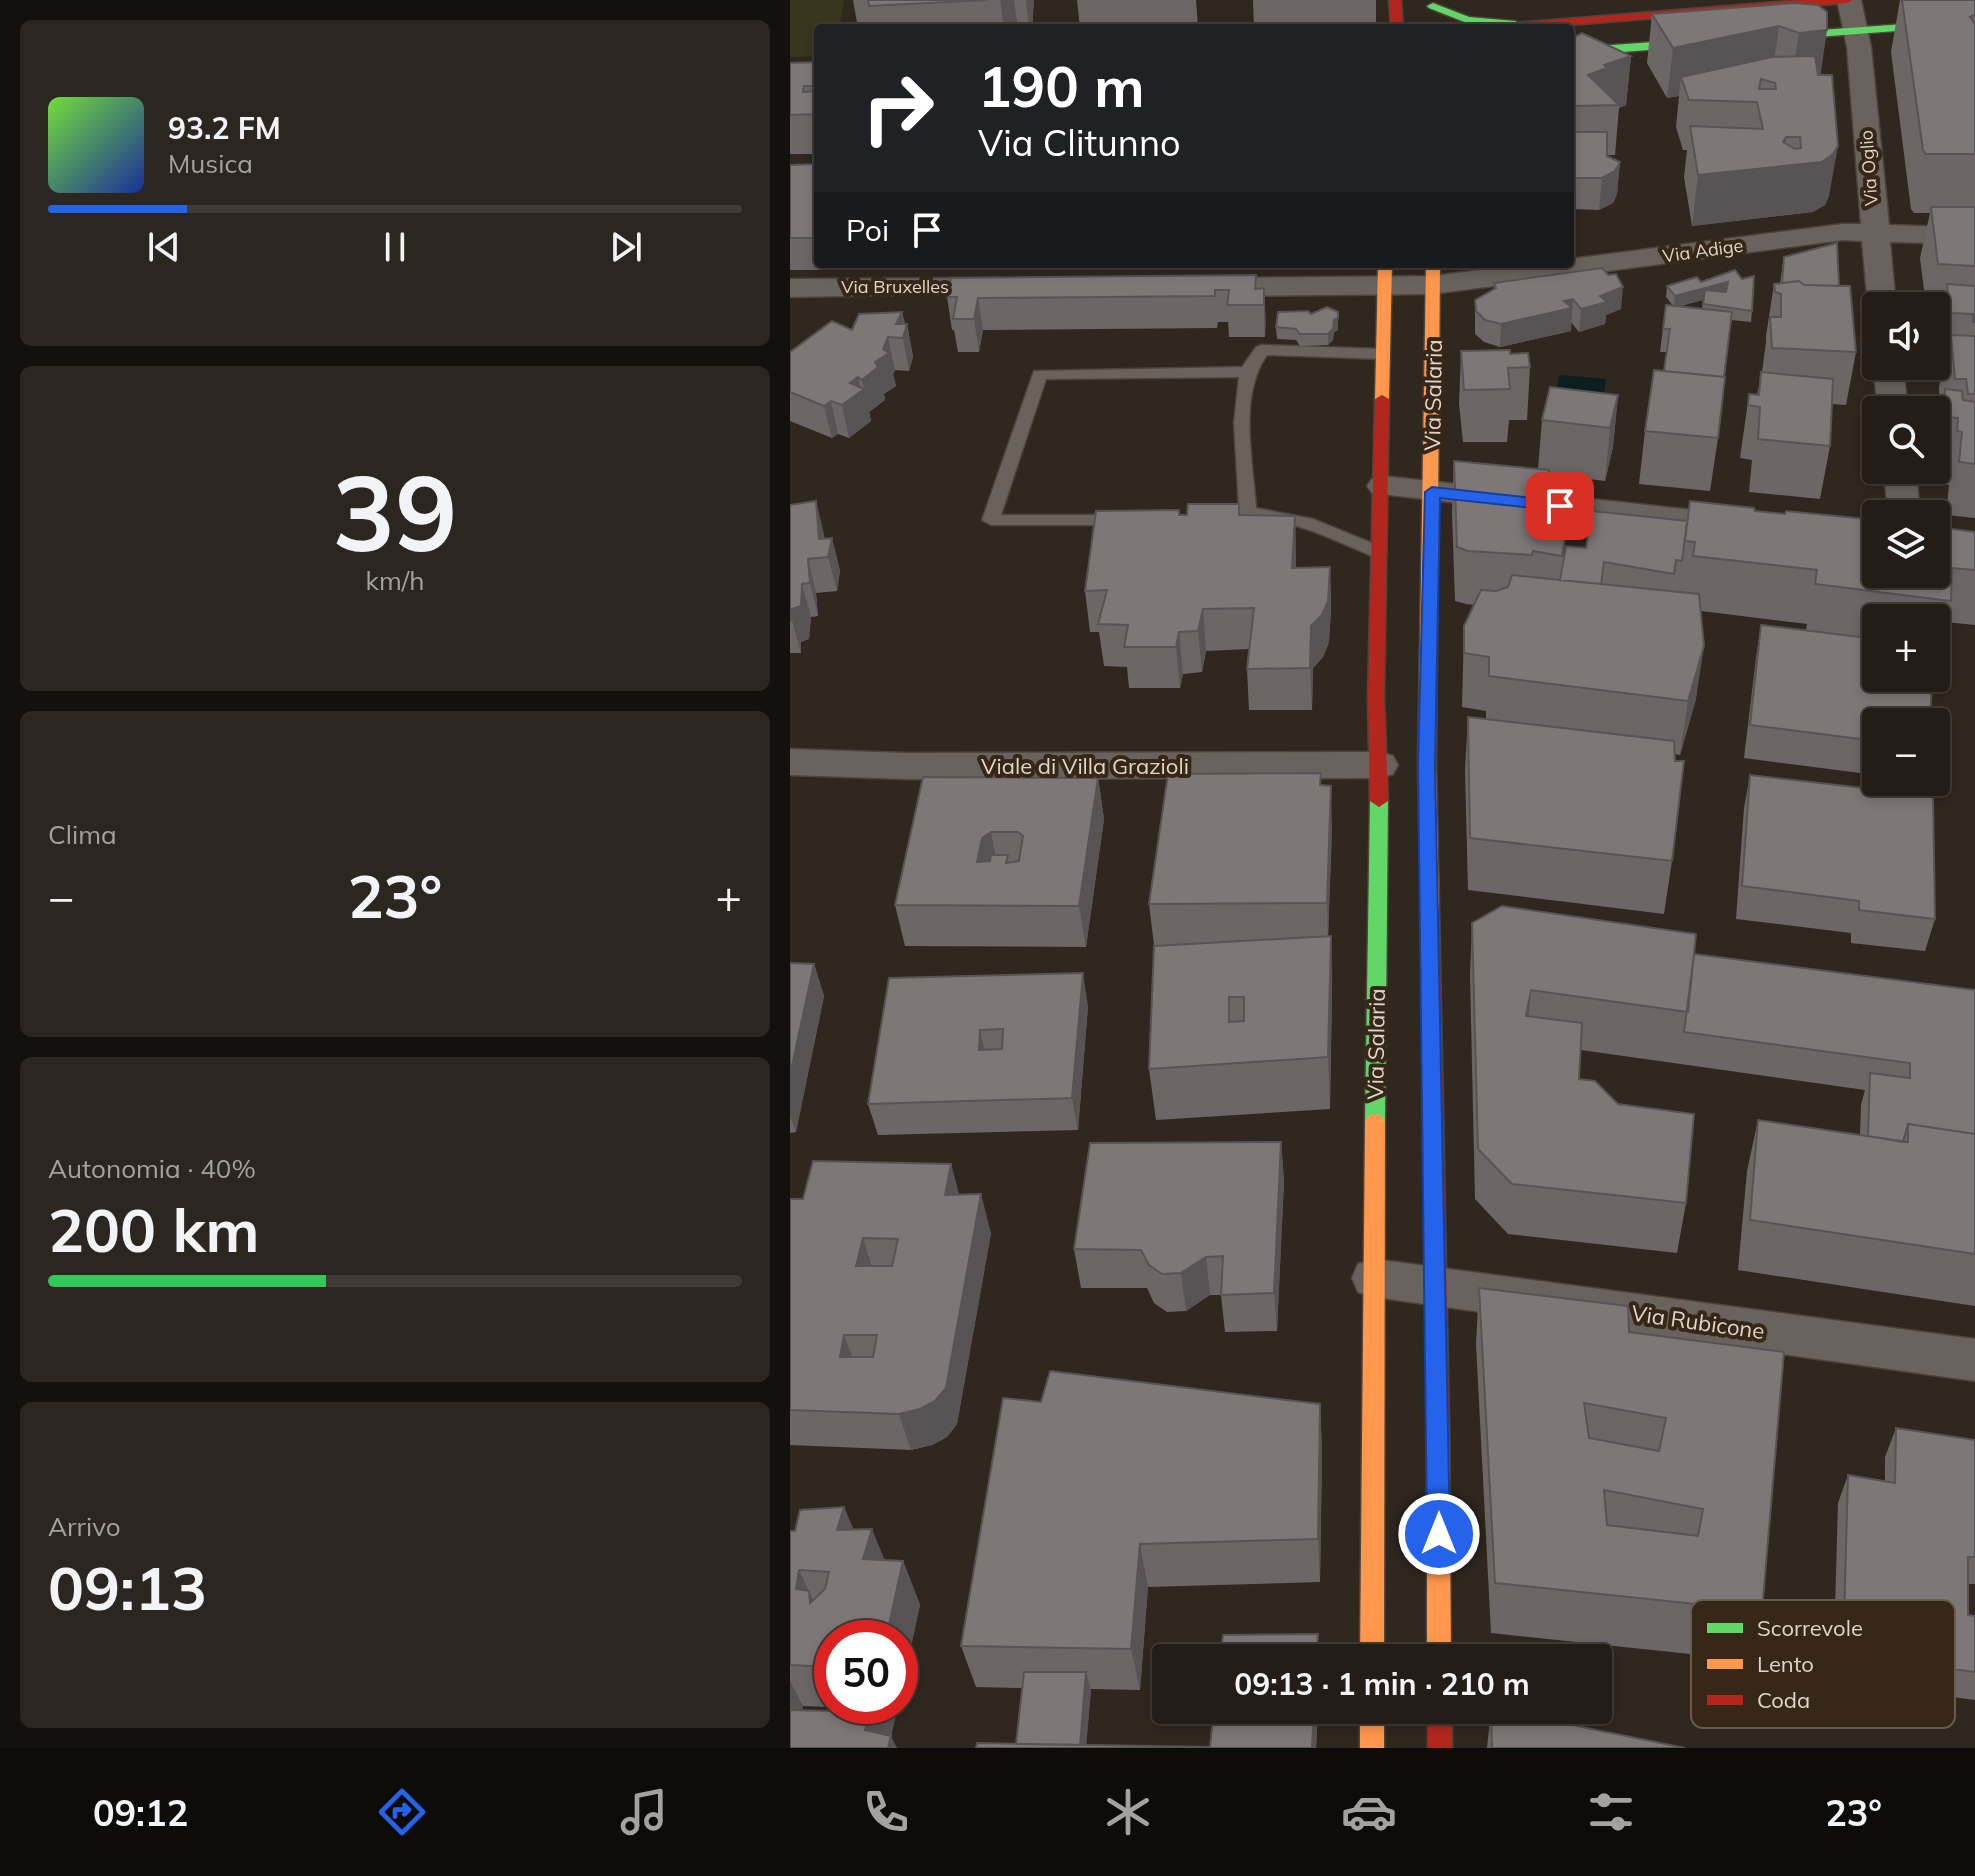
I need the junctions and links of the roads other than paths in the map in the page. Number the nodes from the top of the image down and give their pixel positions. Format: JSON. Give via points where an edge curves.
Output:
{"nodes":[{"id":1,"x":1395,"y":0,"type":"edge"},
{"id":2,"x":1848,"y":0,"type":"edge"},
{"id":3,"x":1433,"y":3,"type":"edge"},
{"id":4,"x":1975,"y":22,"type":"edge"},
{"id":5,"x":1397,"y":24,"type":"edge"},
{"id":6,"x":1436,"y":24,"type":"edge"},
{"id":7,"x":1511,"y":24,"type":"edge"},
{"id":8,"x":1535,"y":24,"type":"edge"},
{"id":9,"x":1856,"y":31,"type":"junction"},
{"id":10,"x":1574,"y":52,"type":"edge"},
{"id":11,"x":1874,"y":234,"type":"junction"},
{"id":12,"x":1975,"y":236,"type":"edge"},
{"id":13,"x":1574,"y":260,"type":"edge"},
{"id":14,"x":1492,"y":268,"type":"edge"},
{"id":15,"x":1433,"y":274,"type":"edge"},
{"id":16,"x":1384,"y":276,"type":"edge"},
{"id":17,"x":1029,"y":287,"type":"edge"},
{"id":18,"x":1173,"y":287,"type":"edge"},
{"id":19,"x":790,"y":288,"type":"edge"},
{"id":20,"x":1880,"y":292,"type":"edge"},
{"id":21,"x":1382,"y":354,"type":"junction"},
{"id":22,"x":1247,"y":372,"type":"junction"},
{"id":23,"x":1383,"y":486,"type":"junction"},
{"id":24,"x":1432,"y":492,"type":"junction"},
{"id":25,"x":1248,"y":512,"type":"junction"},
{"id":26,"x":1134,"y":520,"type":"edge"},
{"id":27,"x":1198,"y":520,"type":"edge"},
{"id":28,"x":1766,"y":528,"type":"edge"},
{"id":29,"x":1378,"y":552,"type":"junction"},
{"id":30,"x":790,"y":762,"type":"edge"},
{"id":31,"x":1404,"y":766,"type":"junction"},
{"id":32,"x":1374,"y":1278,"type":"junction"},
{"id":33,"x":1434,"y":1287,"type":"junction"},
{"id":34,"x":1975,"y":1360,"type":"edge"},
{"id":35,"x":1372,"y":1644,"type":"edge"},
{"id":36,"x":1439,"y":1644,"type":"edge"},
{"id":37,"x":1372,"y":1724,"type":"edge"},
{"id":38,"x":1440,"y":1724,"type":"edge"},
{"id":39,"x":1372,"y":1748,"type":"edge"},
{"id":40,"x":1440,"y":1748,"type":"edge"}],
"edges":[{"from":1,"to":5,"type":"main road"},
{"from":2,"to":8,"type":"main road"},
{"from":2,"to":9,"type":"street","name":"Via Oglio"},
{"from":3,"to":6,"type":"main road"},
{"from":3,"to":7,"type":"main road","via":[[1467,20]]},
{"from":4,"to":9,"type":"main road"},
{"from":9,"to":10,"type":"main road"},
{"from":9,"to":11,"type":"street","name":"Via Oglio"},
{"from":11,"to":12,"type":"street","name":"Via Adige"},
{"from":11,"to":13,"type":"street","name":"Via Adige","via":[[1843,232]]},
{"from":11,"to":20,"type":"street","name":"Via Oglio"},
{"from":14,"to":15,"type":"street","name":"Via Adige"},
{"from":15,"to":16,"type":"street"},
{"from":15,"to":24,"type":"main road","name":"Via Salaria"},
{"from":16,"to":18,"type":"street"},
{"from":16,"to":21,"type":"main road","name":"Via Salaria"},
{"from":17,"to":19,"type":"street","name":"Via Bruxelles"},
{"from":21,"to":22,"type":"lane","via":[[1262,350]]},
{"from":21,"to":23,"type":"main road","name":"Via Salaria"},
{"from":22,"to":25,"type":"lane","via":[[1242,423]]},
{"from":22,"to":26,"type":"lane","via":[[1040,374],[991,520]]},
{"from":23,"to":24,"type":"street"},
{"from":23,"to":29,"type":"main road","name":"Via Salaria"},
{"from":24,"to":28,"type":"street"},
{"from":24,"to":31,"type":"main road","name":"Via Salaria"},
{"from":25,"to":27,"type":"lane","via":[[1230,520]]},
{"from":25,"to":29,"type":"lane","via":[[1307,523]]},
{"from":29,"to":31,"type":"main road","name":"Via Salaria","via":[[1376,697]]},
{"from":30,"to":31,"type":"street","name":"Viale di Villa Grazioli"},
{"from":31,"to":32,"type":"main road","name":"Via Salaria"},
{"from":31,"to":33,"type":"main road","name":"Via Salaria"},
{"from":32,"to":33,"type":"street","name":"Via Rubicone"},
{"from":32,"to":35,"type":"main road","name":"Via Salaria"},
{"from":33,"to":34,"type":"street","name":"Via Rubicone"},
{"from":33,"to":36,"type":"main road","name":"Via Salaria"},
{"from":37,"to":39,"type":"main road"},
{"from":38,"to":40,"type":"main road"}]}
